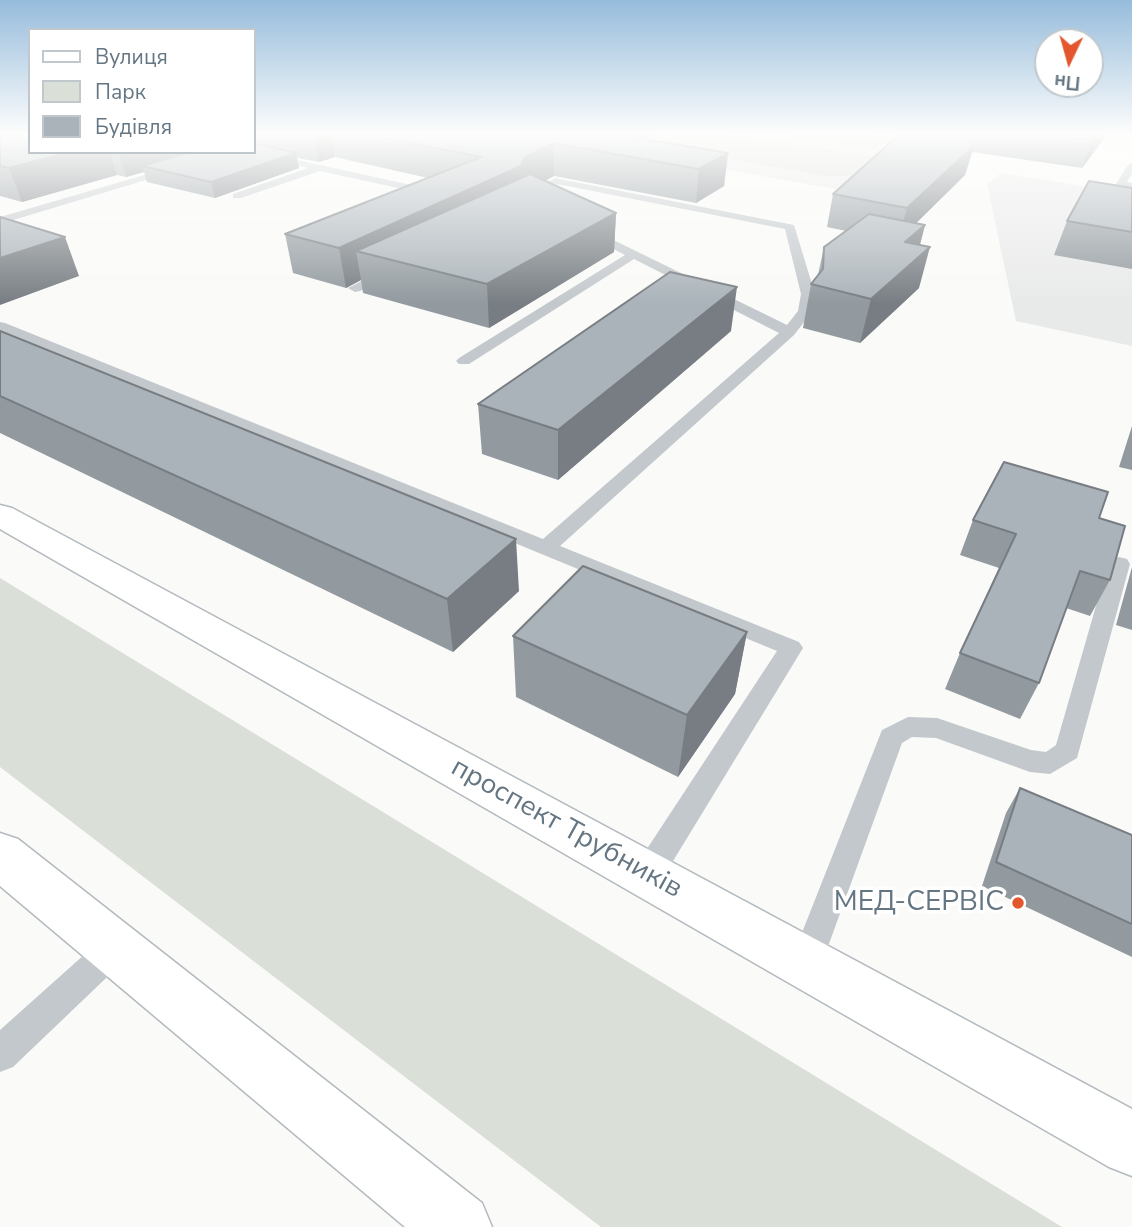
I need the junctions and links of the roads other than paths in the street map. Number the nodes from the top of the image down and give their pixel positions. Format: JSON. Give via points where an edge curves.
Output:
{"nodes":[{"id":1,"x":102,"y":190,"type":"edge"},
{"id":2,"x":254,"y":190,"type":"edge"},
{"id":3,"x":540,"y":190,"type":"edge"},
{"id":4,"x":602,"y":190,"type":"edge"},
{"id":5,"x":237,"y":196,"type":"edge"},
{"id":6,"x":530,"y":207,"type":"edge"},
{"id":7,"x":0,"y":220,"type":"edge"},
{"id":8,"x":576,"y":226,"type":"edge"},
{"id":9,"x":634,"y":254,"type":"junction"},
{"id":10,"x":405,"y":264,"type":"edge"},
{"id":11,"x":355,"y":288,"type":"edge"},
{"id":12,"x":0,"y":326,"type":"edge"},
{"id":13,"x":789,"y":332,"type":"junction"},
{"id":14,"x":464,"y":360,"type":"dead end"},
{"id":15,"x":0,"y":515,"type":"edge"},
{"id":16,"x":545,"y":548,"type":"junction"},
{"id":17,"x":1119,"y":564,"type":"edge"},
{"id":18,"x":0,"y":855,"type":"edge"},
{"id":19,"x":648,"y":874,"type":"junction"},
{"id":20,"x":115,"y":948,"type":"junction"},
{"id":21,"x":806,"y":963,"type":"junction"},
{"id":22,"x":0,"y":1054,"type":"edge"},
{"id":23,"x":1132,"y":1143,"type":"edge"},
{"id":24,"x":458,"y":1227,"type":"edge"}],
"edges":[{"from":1,"to":7,"type":"lane"},
{"from":2,"to":5,"type":"lane"},
{"from":3,"to":6,"type":"lane","via":[[530,196]]},
{"from":4,"to":13,"type":"lane","via":[[790,227],[808,294],[805,312]]},
{"from":8,"to":9,"type":"lane"},
{"from":9,"to":13,"type":"lane"},
{"from":9,"to":14,"type":"lane"},
{"from":10,"to":11,"type":"lane"},
{"from":12,"to":16,"type":"lane"},
{"from":13,"to":16,"type":"lane"},
{"from":15,"to":19,"type":"main road","name":"проспект Трубників"},
{"from":16,"to":19,"type":"lane","via":[[791,648]]},
{"from":17,"to":21,"type":"lane","via":[[1068,751],[1051,763],[1030,761],[937,728],[908,726],[891,737]]},
{"from":18,"to":20,"type":"main road"},
{"from":19,"to":21,"type":"main road","name":"проспект Трубників"},
{"from":20,"to":22,"type":"lane"},
{"from":20,"to":24,"type":"main road"},
{"from":21,"to":23,"type":"main road","name":"проспект Трубників"}]}
